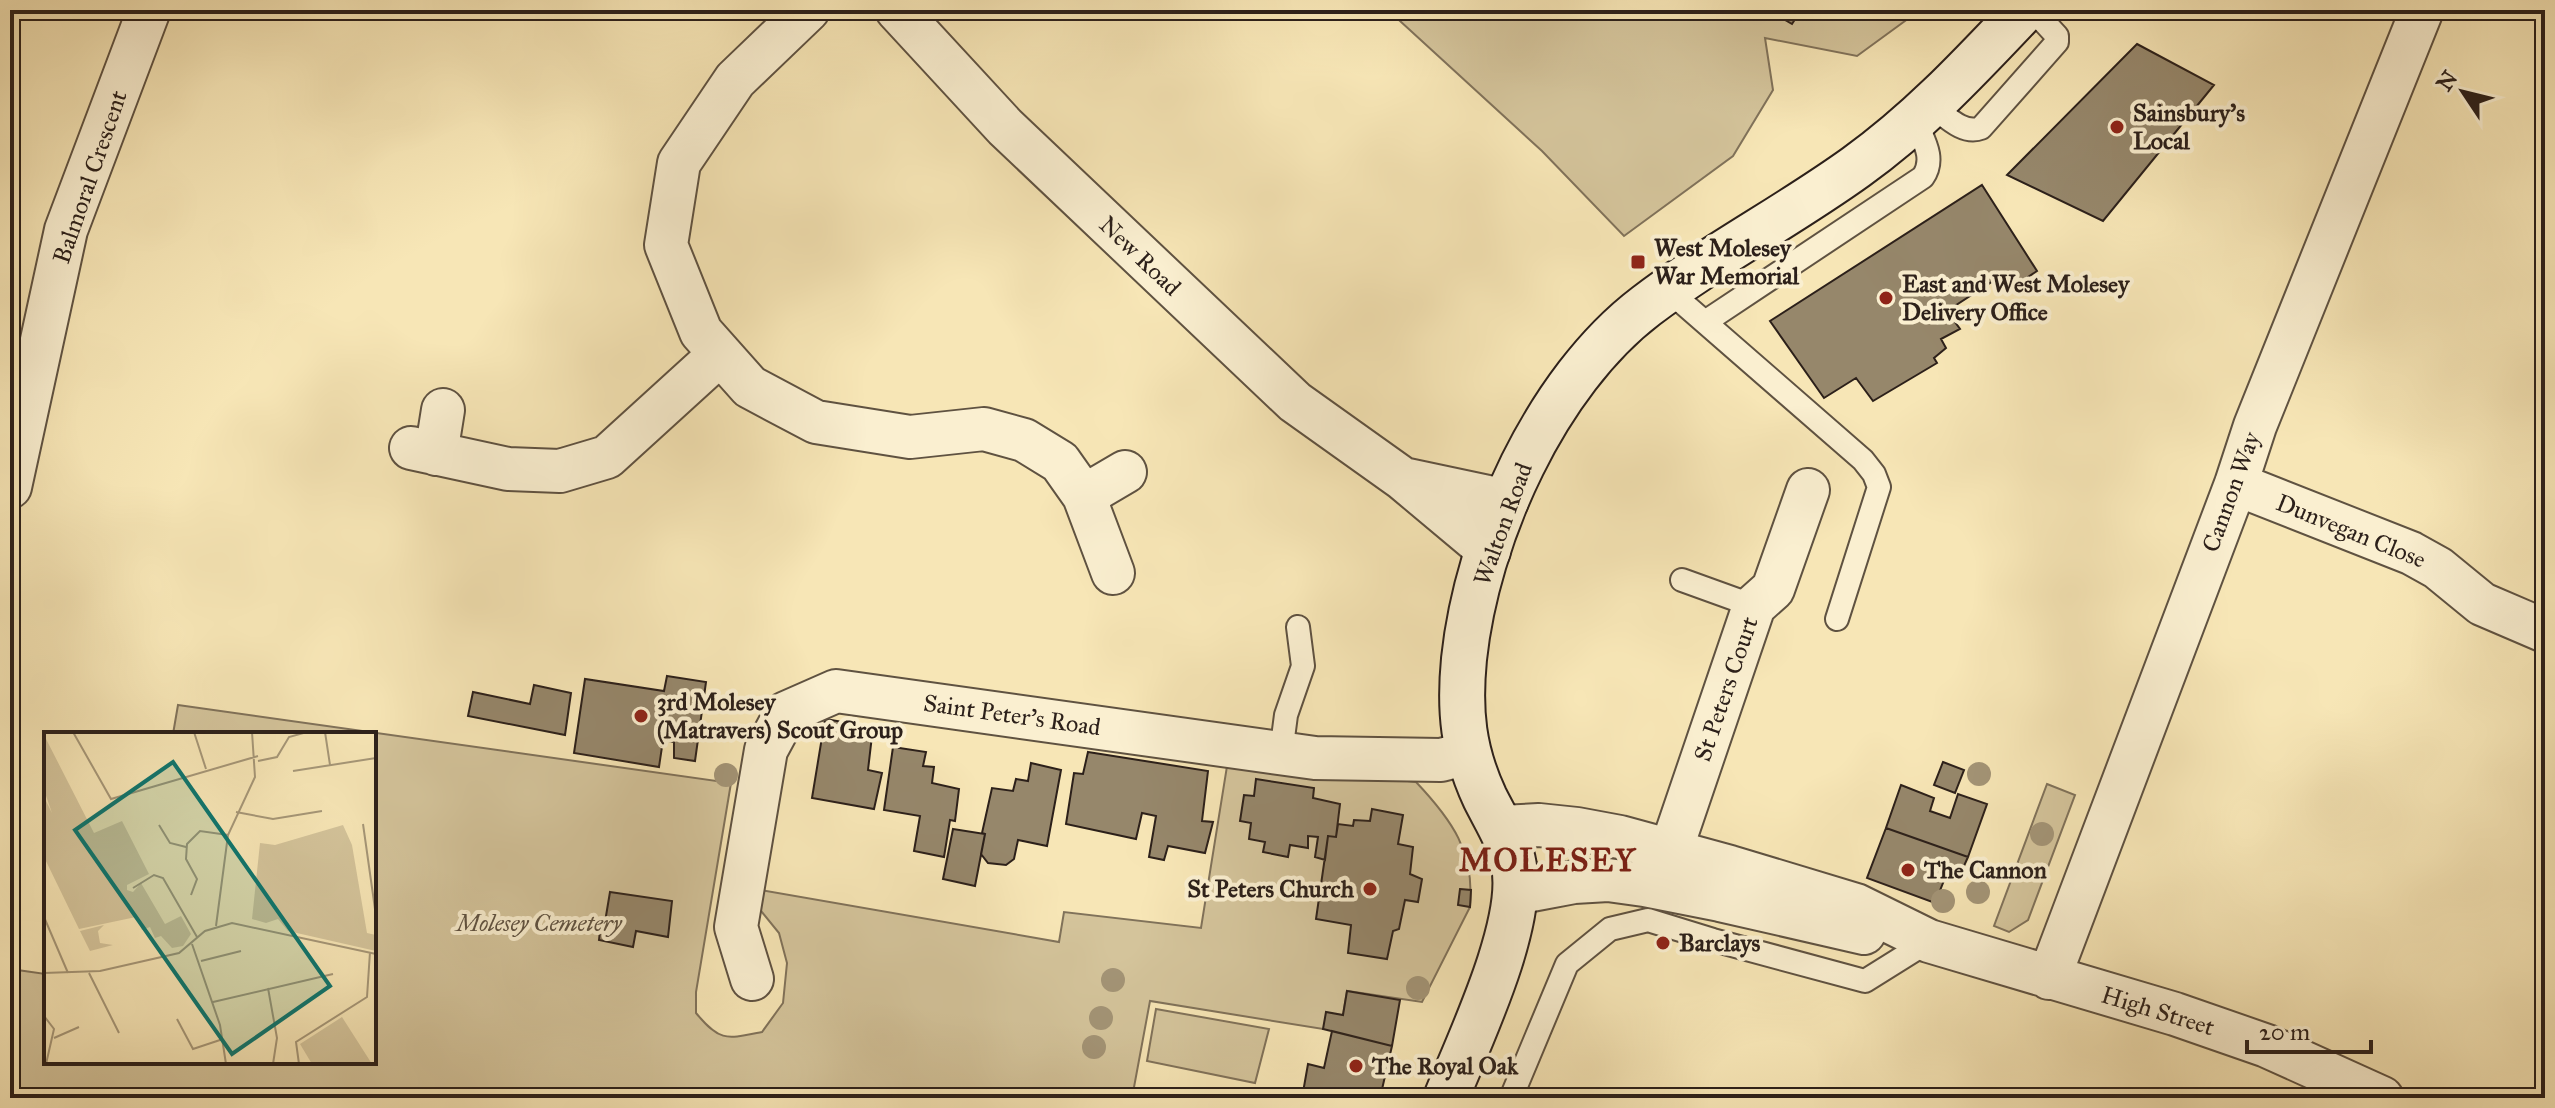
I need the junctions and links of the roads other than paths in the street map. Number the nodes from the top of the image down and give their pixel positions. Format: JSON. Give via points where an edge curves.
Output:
{"nodes":[{"id":1,"x":149,"y":10,"type":"edge"},
{"id":2,"x":808,"y":10,"type":"edge"},
{"id":3,"x":897,"y":10,"type":"edge"},
{"id":4,"x":2024,"y":10,"type":"edge"},
{"id":5,"x":2033,"y":10,"type":"edge"},
{"id":6,"x":2422,"y":10,"type":"edge"},
{"id":7,"x":1924,"y":113,"type":"junction"},
{"id":8,"x":1669,"y":291,"type":"junction"},
{"id":9,"x":1705,"y":322,"type":"junction"},
{"id":10,"x":719,"y":355,"type":"junction"},
{"id":11,"x":443,"y":410,"type":"dead end"},
{"id":12,"x":1125,"y":472,"type":"dead end"},
{"id":13,"x":1403,"y":479,"type":"junction"},
{"id":14,"x":2236,"y":484,"type":"junction"},
{"id":15,"x":10,"y":487,"type":"edge"},
{"id":16,"x":1808,"y":490,"type":"dead end"},
{"id":17,"x":1084,"y":496,"type":"junction"},
{"id":18,"x":1507,"y":501,"type":"junction"},
{"id":19,"x":1489,"y":551,"type":"junction"},
{"id":20,"x":1113,"y":573,"type":"dead end"},
{"id":21,"x":1682,"y":580,"type":"dead end"},
{"id":22,"x":1754,"y":606,"type":"junction"},
{"id":23,"x":1837,"y":619,"type":"dead end"},
{"id":24,"x":1298,"y":627,"type":"dead end"},
{"id":25,"x":2545,"y":631,"type":"edge"},
{"id":26,"x":1281,"y":753,"type":"junction"},
{"id":27,"x":1468,"y":753,"type":"junction"},
{"id":28,"x":1501,"y":827,"type":"junction"},
{"id":29,"x":1671,"y":850,"type":"junction"},
{"id":30,"x":1516,"y":893,"type":"junction"},
{"id":31,"x":1929,"y":941,"type":"junction"},
{"id":32,"x":2049,"y":978,"type":"junction"},
{"id":33,"x":752,"y":979,"type":"dead end"},
{"id":34,"x":1446,"y":1098,"type":"edge"},
{"id":35,"x":1511,"y":1098,"type":"edge"},
{"id":36,"x":2382,"y":1098,"type":"edge"}],
"edges":[{"from":1,"to":15,"type":"street","name":"Balmoral Crescent","via":[[66,230]]},
{"from":2,"to":10,"type":"street","via":[[735,80],[679,163],[666,245],[701,332]]},
{"from":3,"to":13,"type":"street","name":"New Road","via":[[1005,127],[1284,392]]},
{"from":4,"to":7,"type":"main road","name":"Walton Road"},
{"from":5,"to":7,"type":"lane","via":[[2052,28],[2057,42],[1981,128],[1966,130]]},
{"from":6,"to":14,"type":"street","name":"Cannon Way"},
{"from":7,"to":8,"type":"main road","name":"Walton Road","via":[[1855,167]]},
{"from":7,"to":9,"type":"lane","via":[[1930,167],[1923,177]]},
{"from":8,"to":9,"type":"lane"},
{"from":8,"to":18,"type":"main road","name":"Walton Road","via":[[1622,327],[1573,383],[1533,444]]},
{"from":9,"to":23,"type":"lane","via":[[1874,474],[1879,487]]},
{"from":10,"to":11,"type":"street","via":[[607,457],[560,471],[508,469],[423,451]]},
{"from":10,"to":17,"type":"street","via":[[750,387],[816,422],[910,437],[984,429],[1024,440],[1060,462]]},
{"from":12,"to":17,"type":"street"},
{"from":13,"to":18,"type":"street","name":"New Road"},
{"from":13,"to":19,"type":"street","name":"New Road"},
{"from":14,"to":25,"type":"street","name":"Dunvegan Close","via":[[2411,553],[2482,604]]},
{"from":14,"to":32,"type":"street","name":"Cannon Way"},
{"from":16,"to":22,"type":"street","name":"St Peters Court","via":[[1773,589]]},
{"from":17,"to":20,"type":"street"},
{"from":18,"to":19,"type":"main road","name":"Walton Road"},
{"from":19,"to":27,"type":"main road","name":"Walton Road","via":[[1464,659],[1462,729]]},
{"from":21,"to":22,"type":"lane"},
{"from":22,"to":29,"type":"street","name":"St Peters Court"},
{"from":24,"to":26,"type":"lane","via":[[1303,666],[1286,715]]},
{"from":26,"to":27,"type":"street","name":"Saint Peter's Road","via":[[1441,760]]},
{"from":26,"to":33,"type":"street","name":"Saint Peter's Road","via":[[836,691],[786,713],[766,750],[736,927]]},
{"from":27,"to":28,"type":"main road","name":"Walton Road"},
{"from":28,"to":29,"type":"street","name":"High Street","via":[[1577,829]]},
{"from":28,"to":30,"type":"main road","name":"Walton Road","via":[[1515,870]]},
{"from":29,"to":31,"type":"street","name":"High Street","via":[[1856,905]]},
{"from":30,"to":31,"type":"street","name":"High Street","via":[[1608,880],[1848,931]]},
{"from":30,"to":34,"type":"main road","name":"Walton Road","via":[[1493,978]]},
{"from":31,"to":32,"type":"street","name":"High Street"},
{"from":31,"to":35,"type":"lane","via":[[1865,981],[1648,920],[1610,929],[1567,964]]},
{"from":32,"to":36,"type":"street","name":"High Street","via":[[2267,1046]]}]}
